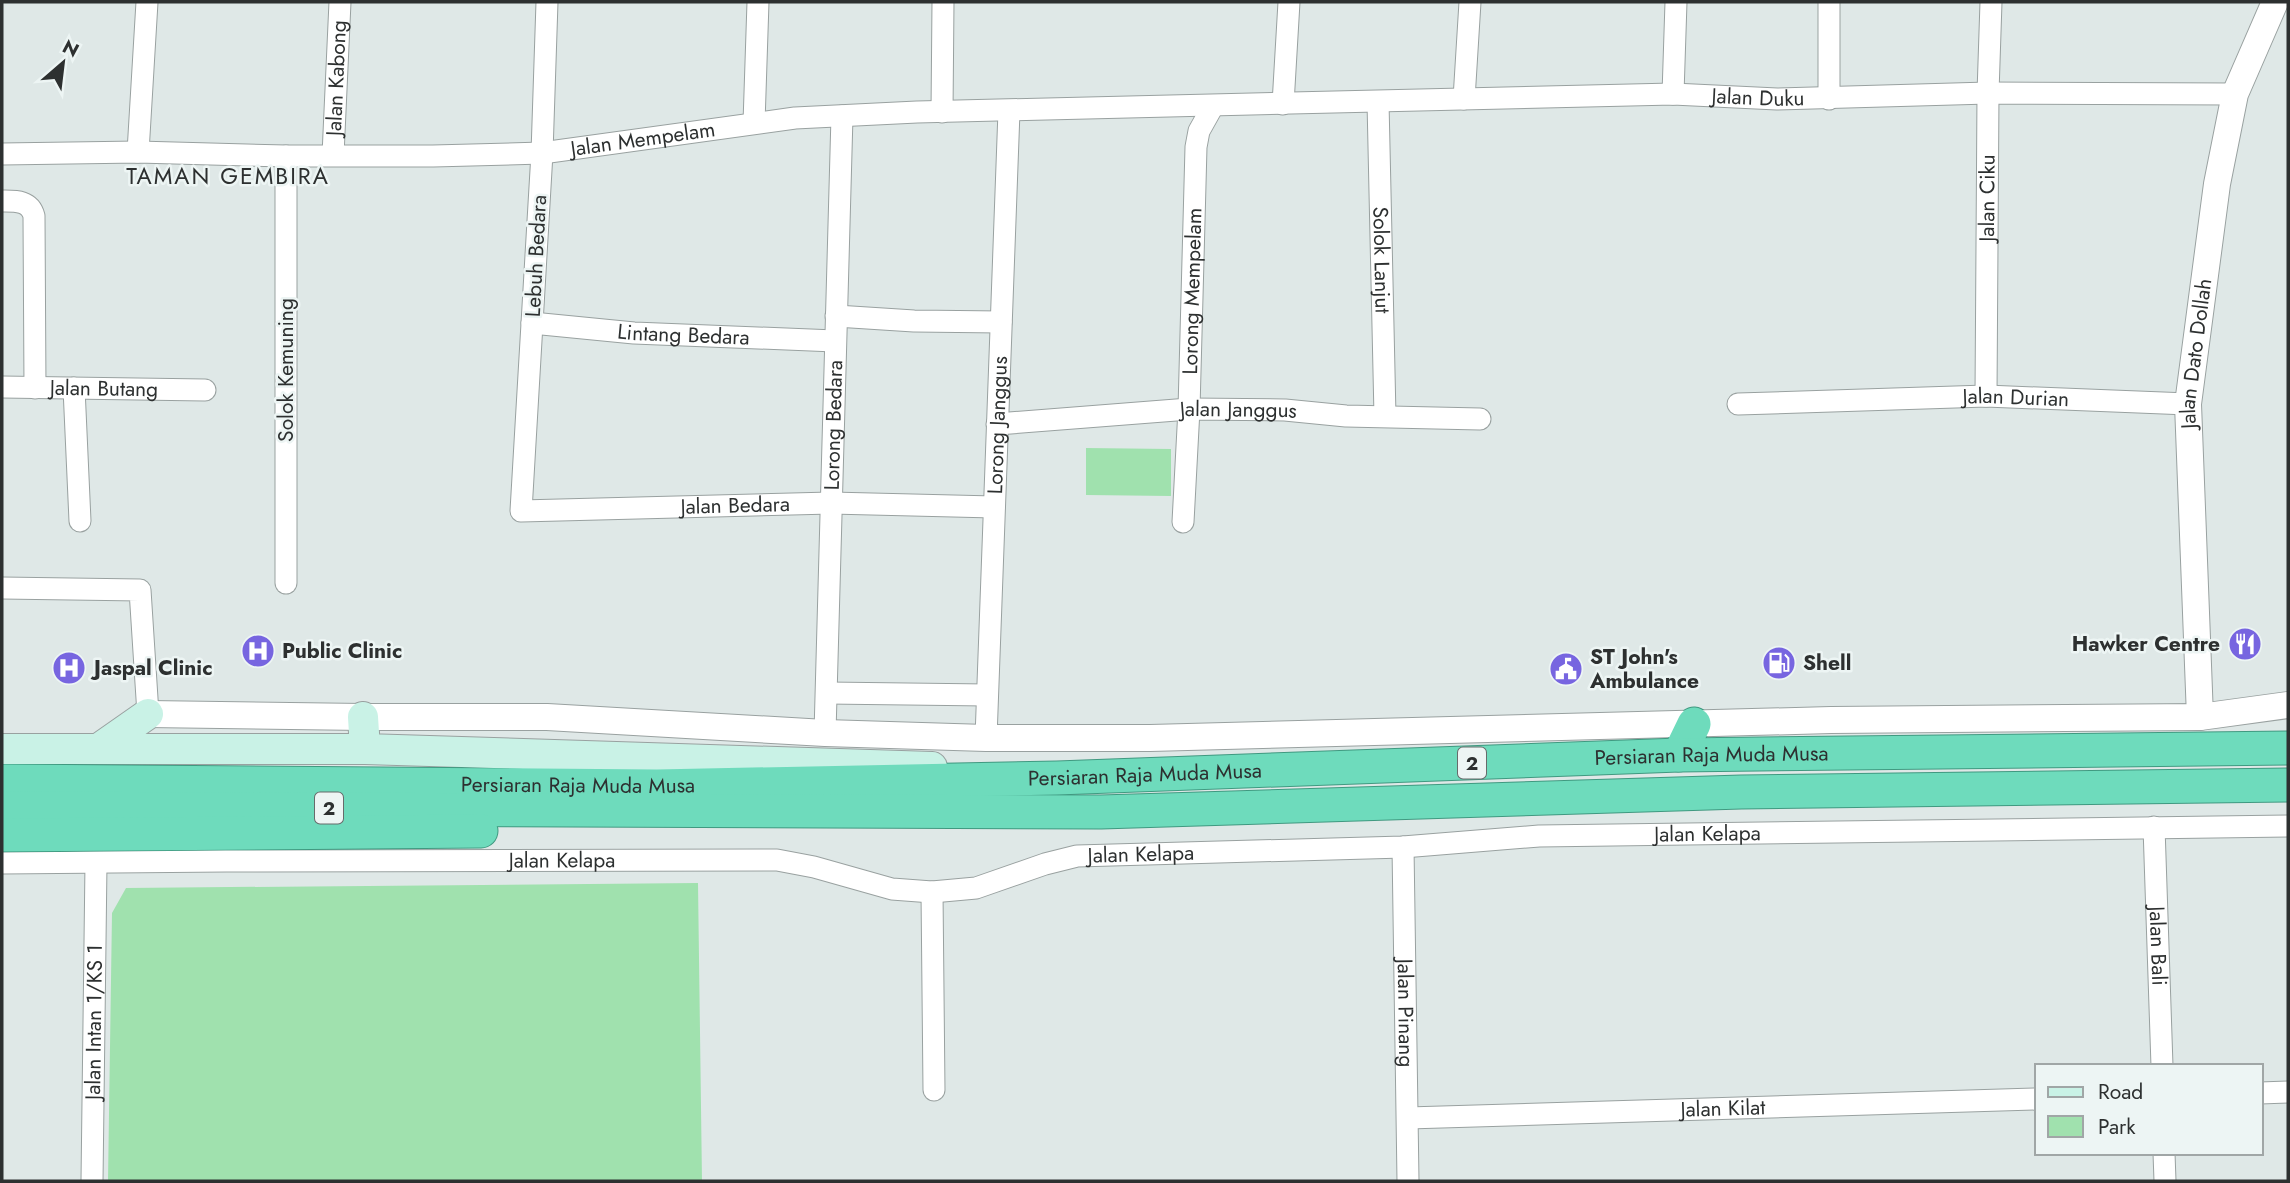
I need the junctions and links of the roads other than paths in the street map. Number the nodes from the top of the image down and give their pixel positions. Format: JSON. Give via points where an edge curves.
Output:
{"nodes":[{"id":1,"x":147,"y":2,"type":"edge"},
{"id":2,"x":340,"y":2,"type":"edge"},
{"id":3,"x":547,"y":2,"type":"edge"},
{"id":4,"x":758,"y":2,"type":"edge"},
{"id":5,"x":943,"y":2,"type":"edge"},
{"id":6,"x":1289,"y":2,"type":"edge"},
{"id":7,"x":1470,"y":2,"type":"edge"},
{"id":8,"x":1676,"y":2,"type":"edge"},
{"id":9,"x":1829,"y":2,"type":"edge"},
{"id":10,"x":1991,"y":2,"type":"edge"},
{"id":11,"x":2275,"y":2,"type":"edge"},
{"id":12,"x":1987,"y":93,"type":"junction"},
{"id":13,"x":1673,"y":94,"type":"junction"},
{"id":14,"x":2235,"y":94,"type":"junction"},
{"id":15,"x":1464,"y":99,"type":"junction"},
{"id":16,"x":1829,"y":99,"type":"junction"},
{"id":17,"x":1378,"y":102,"type":"junction"},
{"id":18,"x":1283,"y":104,"type":"junction"},
{"id":19,"x":1213,"y":106,"type":"junction"},
{"id":20,"x":1009,"y":111,"type":"junction"},
{"id":21,"x":943,"y":112,"type":"junction"},
{"id":22,"x":842,"y":116,"type":"junction"},
{"id":23,"x":754,"y":123,"type":"junction"},
{"id":24,"x":138,"y":152,"type":"junction"},
{"id":25,"x":542,"y":153,"type":"junction"},
{"id":26,"x":2,"y":154,"type":"edge"},
{"id":27,"x":332,"y":155,"type":"junction"},
{"id":28,"x":286,"y":156,"type":"junction"},
{"id":29,"x":2,"y":201,"type":"edge"},
{"id":30,"x":836,"y":316,"type":"junction"},
{"id":31,"x":1001,"y":321,"type":"junction"},
{"id":32,"x":532,"y":323,"type":"junction"},
{"id":33,"x":835,"y":341,"type":"junction"},
{"id":34,"x":2,"y":387,"type":"edge"},
{"id":35,"x":35,"y":388,"type":"junction"},
{"id":36,"x":74,"y":388,"type":"junction"},
{"id":37,"x":205,"y":390,"type":"dead end"},
{"id":38,"x":1986,"y":396,"type":"junction"},
{"id":39,"x":1738,"y":404,"type":"dead end"},
{"id":40,"x":2189,"y":404,"type":"junction"},
{"id":41,"x":1189,"y":410,"type":"junction"},
{"id":42,"x":1385,"y":416,"type":"junction"},
{"id":43,"x":1480,"y":419,"type":"dead end"},
{"id":44,"x":998,"y":424,"type":"junction"},
{"id":45,"x":831,"y":503,"type":"junction"},
{"id":46,"x":994,"y":507,"type":"junction"},
{"id":47,"x":521,"y":511,"type":"joint"},
{"id":48,"x":80,"y":521,"type":"dead end"},
{"id":49,"x":1183,"y":522,"type":"dead end"},
{"id":50,"x":286,"y":583,"type":"dead end"},
{"id":51,"x":2,"y":588,"type":"edge"},
{"id":52,"x":827,"y":693,"type":"junction"},
{"id":53,"x":988,"y":695,"type":"junction"},
{"id":54,"x":2288,"y":705,"type":"edge"},
{"id":55,"x":148,"y":714,"type":"junction"},
{"id":56,"x":363,"y":717,"type":"junction"},
{"id":57,"x":2200,"y":717,"type":"junction"},
{"id":58,"x":1694,"y":724,"type":"junction"},
{"id":59,"x":825,"y":733,"type":"junction"},
{"id":60,"x":986,"y":738,"type":"junction"},
{"id":61,"x":2288,"y":748,"type":"edge"},
{"id":62,"x":98,"y":749,"type":"junction"},
{"id":63,"x":365,"y":749,"type":"junction"},
{"id":64,"x":1679,"y":755,"type":"junction"},
{"id":65,"x":3,"y":757,"type":"edge"},
{"id":66,"x":1057,"y":778,"type":"junction"},
{"id":67,"x":2288,"y":785,"type":"edge"},
{"id":68,"x":657,"y":797,"type":"junction"},
{"id":69,"x":2,"y":808,"type":"edge"},
{"id":70,"x":1101,"y":811,"type":"junction"},
{"id":71,"x":2154,"y":827,"type":"junction"},
{"id":72,"x":2288,"y":827,"type":"edge"},
{"id":73,"x":2,"y":835,"type":"edge"},
{"id":74,"x":226,"y":847,"type":"junction"},
{"id":75,"x":1402,"y":847,"type":"junction"},
{"id":76,"x":2,"y":863,"type":"edge"},
{"id":77,"x":96,"y":863,"type":"junction"},
{"id":78,"x":932,"y":892,"type":"junction"},
{"id":79,"x":2162,"y":1064,"type":"edge"},
{"id":80,"x":934,"y":1090,"type":"dead end"},
{"id":81,"x":2288,"y":1092,"type":"edge"},
{"id":82,"x":2262,"y":1093,"type":"edge"},
{"id":83,"x":2035,"y":1099,"type":"edge"},
{"id":84,"x":1408,"y":1118,"type":"junction"},
{"id":85,"x":2164,"y":1155,"type":"edge"},
{"id":86,"x":92,"y":1181,"type":"edge"},
{"id":87,"x":1408,"y":1181,"type":"edge"},
{"id":88,"x":2165,"y":1181,"type":"edge"}],
"edges":[{"from":1,"to":24,"type":"street"},
{"from":2,"to":27,"type":"street","name":"Jalan Kabong"},
{"from":3,"to":25,"type":"street","name":"Lebuh Bedara"},
{"from":4,"to":23,"type":"street"},
{"from":5,"to":21,"type":"street"},
{"from":6,"to":18,"type":"street"},
{"from":7,"to":15,"type":"street"},
{"from":8,"to":13,"type":"street"},
{"from":9,"to":16,"type":"street"},
{"from":10,"to":12,"type":"street","name":"Jalan Ciku"},
{"from":11,"to":14,"type":"street","name":"Jalan Dato Dollah"},
{"from":12,"to":14,"type":"street","name":"Jalan Duku"},
{"from":12,"to":16,"type":"street","name":"Jalan Duku"},
{"from":12,"to":38,"type":"street","name":"Jalan Ciku"},
{"from":13,"to":15,"type":"street","name":"Jalan Duku"},
{"from":13,"to":16,"type":"street","name":"Jalan Duku"},
{"from":14,"to":40,"type":"street","name":"Jalan Dato Dollah","via":[[2217,184]]},
{"from":15,"to":17,"type":"street","name":"Jalan Duku"},
{"from":17,"to":18,"type":"street","name":"Jalan Duku"},
{"from":17,"to":42,"type":"street","name":"Solok Lanjut"},
{"from":18,"to":19,"type":"street","name":"Jalan Mempelam"},
{"from":19,"to":20,"type":"street","name":"Jalan Mempelam"},
{"from":19,"to":41,"type":"street","name":"Lorong Mempelam","via":[[1196,147]]},
{"from":20,"to":21,"type":"street","name":"Jalan Mempelam"},
{"from":20,"to":31,"type":"street","name":"Lorong Janggus"},
{"from":21,"to":22,"type":"street","name":"Jalan Mempelam"},
{"from":22,"to":23,"type":"street","name":"Jalan Mempelam"},
{"from":22,"to":30,"type":"street","name":"Lorong Bedara"},
{"from":23,"to":25,"type":"street","name":"Jalan Mempelam"},
{"from":24,"to":26,"type":"street","name":"Jalan Mempelam"},
{"from":24,"to":28,"type":"street","name":"Jalan Mempelam"},
{"from":25,"to":27,"type":"street","name":"Jalan Mempelam"},
{"from":25,"to":32,"type":"street","name":"Lebuh Bedara"},
{"from":27,"to":28,"type":"street","name":"Jalan Mempelam"},
{"from":28,"to":50,"type":"street","name":"Solok Kemuning"},
{"from":29,"to":35,"type":"street","via":[[25,203],[34,216]]},
{"from":30,"to":31,"type":"street"},
{"from":30,"to":33,"type":"street","name":"Lorong Bedara"},
{"from":31,"to":44,"type":"street","name":"Lorong Janggus"},
{"from":32,"to":33,"type":"street","name":"Lintang Bedara"},
{"from":32,"to":47,"type":"street","name":"Lebuh Bedara"},
{"from":33,"to":45,"type":"street","name":"Lorong Bedara"},
{"from":34,"to":35,"type":"street","name":"Jalan Butang"},
{"from":35,"to":36,"type":"street","name":"Jalan Butang"},
{"from":36,"to":37,"type":"street","name":"Jalan Butang"},
{"from":36,"to":48,"type":"street"},
{"from":38,"to":39,"type":"street","name":"Jalan Durian"},
{"from":38,"to":40,"type":"street","name":"Jalan Durian"},
{"from":40,"to":57,"type":"street","name":"Jalan Dato Dollah"},
{"from":41,"to":42,"type":"street","name":"Jalan Janggus"},
{"from":41,"to":44,"type":"street","name":"Jalan Janggus"},
{"from":41,"to":49,"type":"street","name":"Lorong Mempelam"},
{"from":42,"to":43,"type":"street","name":"Jalan Janggus"},
{"from":44,"to":46,"type":"street","name":"Lorong Janggus"},
{"from":45,"to":46,"type":"street","name":"Jalan Bedara"},
{"from":45,"to":47,"type":"street","name":"Jalan Bedara"},
{"from":45,"to":52,"type":"street","name":"Lorong Bedara"},
{"from":46,"to":53,"type":"street","name":"Lorong Janggus"},
{"from":51,"to":55,"type":"street","via":[[140,590]]},
{"from":52,"to":53,"type":"street"},
{"from":52,"to":59,"type":"street","name":"Lorong Bedara"},
{"from":53,"to":60,"type":"street","name":"Lorong Janggus"},
{"from":54,"to":57,"type":"street"},
{"from":55,"to":56,"type":"street"},
{"from":55,"to":62,"type":"main road"},
{"from":56,"to":59,"type":"street","via":[[547,717]]},
{"from":56,"to":63,"type":"main road"},
{"from":57,"to":58,"type":"street"},
{"from":58,"to":60,"type":"street"},
{"from":58,"to":64,"type":"highway"},
{"from":59,"to":60,"type":"street"},
{"from":61,"to":64,"type":"highway","name":"Persiaran Raja Muda Musa","number":"2"},
{"from":62,"to":63,"type":"main road"},
{"from":62,"to":65,"type":"main road"},
{"from":63,"to":66,"type":"main road","via":[[905,765]]},
{"from":64,"to":66,"type":"highway","name":"Persiaran Raja Muda Musa","number":"2"},
{"from":65,"to":68,"type":"highway","name":"Persiaran Raja Muda Musa","number":"2"},
{"from":66,"to":68,"type":"highway","name":"Persiaran Raja Muda Musa","number":"2"},
{"from":67,"to":70,"type":"highway","name":"Persiaran Raja Muda Musa","number":"2","via":[[1741,792]]},
{"from":68,"to":69,"type":"highway","name":"Persiaran Raja Muda Musa","number":"2"},
{"from":68,"to":70,"type":"highway","name":"Persiaran Raja Muda Musa","number":"2"},
{"from":70,"to":74,"type":"highway","via":[[1023,826]]},
{"from":71,"to":72,"type":"street","name":"Jalan Kelapa"},
{"from":71,"to":75,"type":"street","name":"Jalan Kelapa","via":[[1539,836]]},
{"from":71,"to":79,"type":"street","name":"Jalan Bali"},
{"from":73,"to":74,"type":"highway"},
{"from":74,"to":77,"type":"street","name":"Jalan Kelapa"},
{"from":74,"to":78,"type":"street","name":"Jalan Kelapa","via":[[777,860],[892,889]]},
{"from":75,"to":78,"type":"street","name":"Jalan Kelapa","via":[[1077,856],[976,888]]},
{"from":75,"to":84,"type":"street","name":"Jalan Pinang"},
{"from":76,"to":77,"type":"street","name":"Jalan Kelapa"},
{"from":77,"to":86,"type":"street","name":"Jalan Intan 1/KS 1"},
{"from":78,"to":80,"type":"street"},
{"from":81,"to":82,"type":"street"},
{"from":83,"to":84,"type":"street","name":"Jalan Kilat"},
{"from":84,"to":87,"type":"street","name":"Jalan Pinang"},
{"from":85,"to":88,"type":"street"}]}
